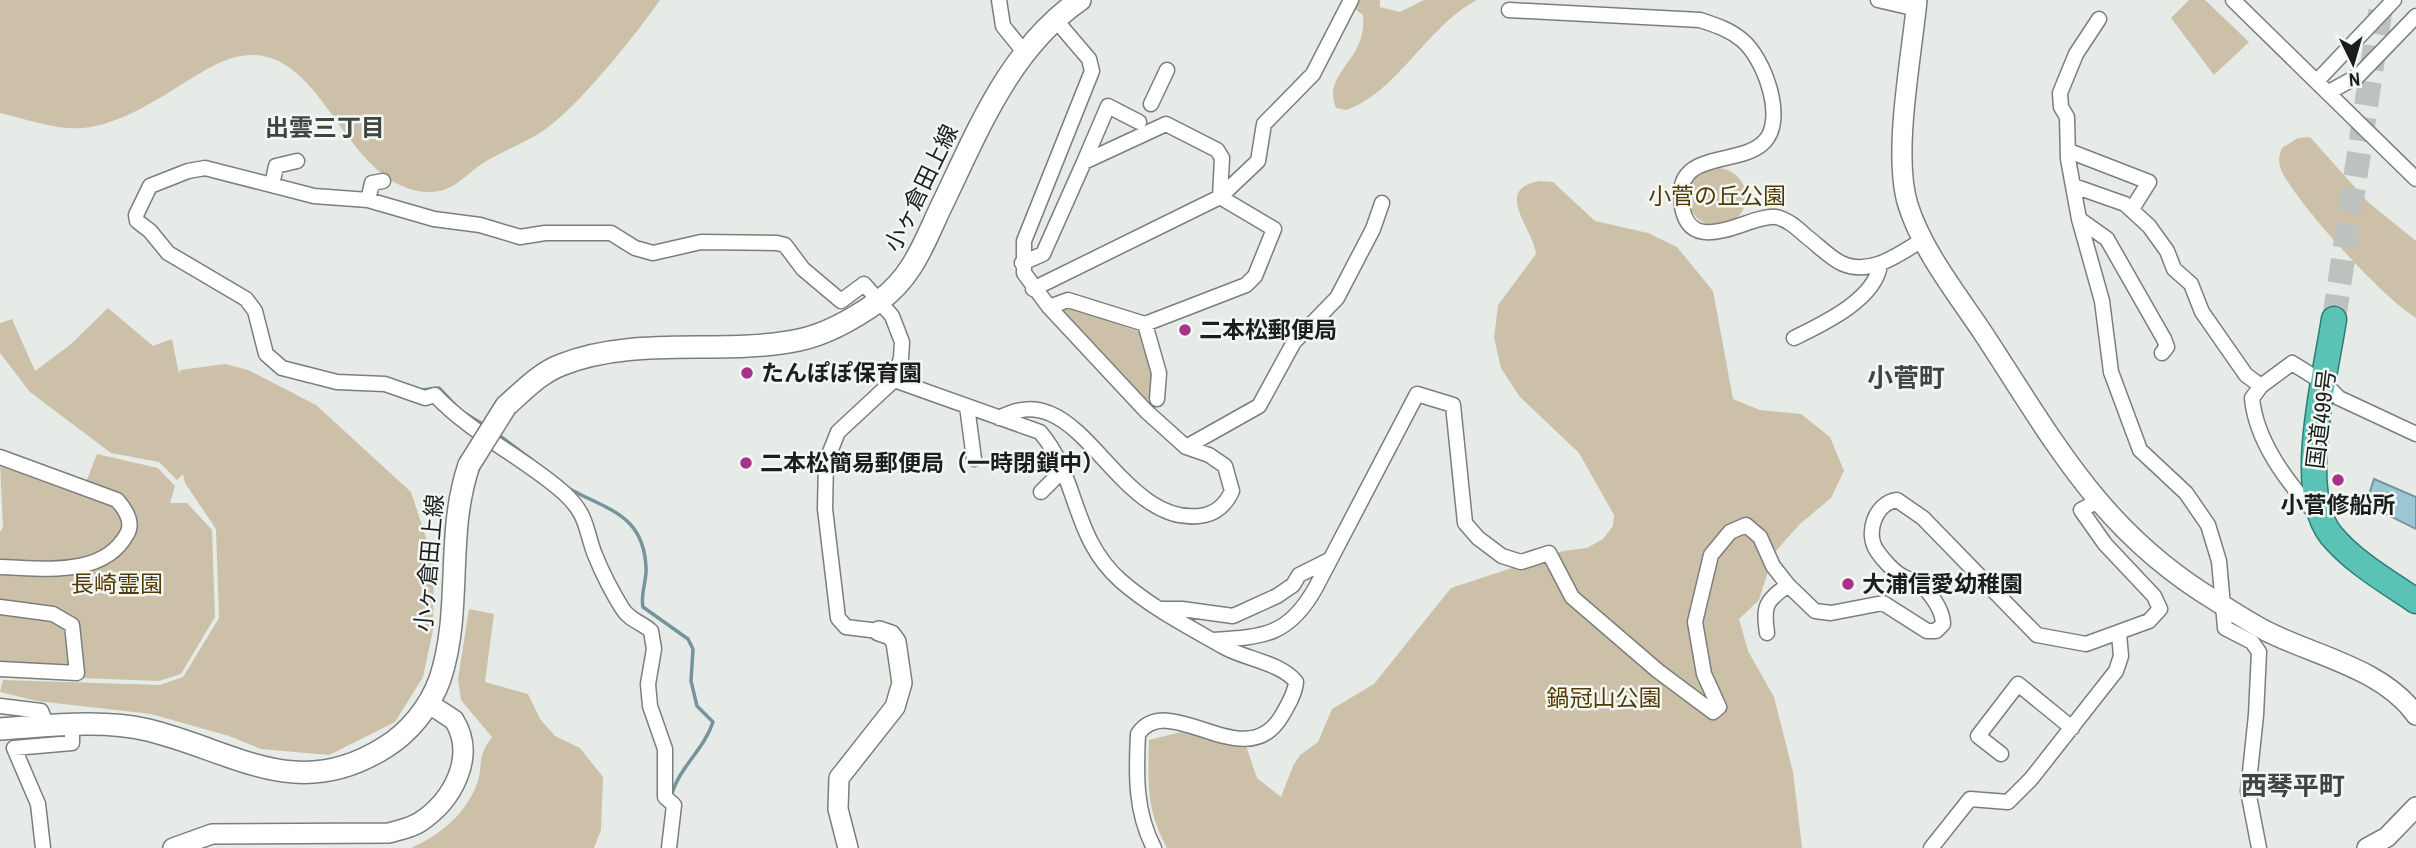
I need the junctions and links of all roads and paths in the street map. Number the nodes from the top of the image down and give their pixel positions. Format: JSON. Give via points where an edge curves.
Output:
{"nodes":[{"id":1,"x":999,"y":0,"type":"edge"},
{"id":2,"x":1080,"y":0,"type":"edge"},
{"id":3,"x":1351,"y":0,"type":"edge"},
{"id":4,"x":1878,"y":0,"type":"edge"},
{"id":5,"x":2233,"y":0,"type":"edge"},
{"id":6,"x":2394,"y":0,"type":"edge"},
{"id":7,"x":1917,"y":5,"type":"edge"},
{"id":8,"x":1509,"y":10,"type":"dead end"},
{"id":9,"x":2416,"y":16,"type":"edge"},
{"id":10,"x":1054,"y":18,"type":"junction"},
{"id":11,"x":2099,"y":19,"type":"dead end"},
{"id":12,"x":1024,"y":52,"type":"junction"},
{"id":13,"x":1167,"y":70,"type":"dead end"},
{"id":14,"x":2318,"y":81,"type":"junction"},
{"id":15,"x":2329,"y":92,"type":"junction"},
{"id":16,"x":1151,"y":104,"type":"dead end"},
{"id":17,"x":1139,"y":121,"type":"dead end"},
{"id":18,"x":2068,"y":151,"type":"junction"},
{"id":19,"x":297,"y":161,"type":"dead end"},
{"id":20,"x":1084,"y":162,"type":"junction"},
{"id":21,"x":2416,"y":179,"type":"edge"},
{"id":22,"x":383,"y":181,"type":"dead end"},
{"id":23,"x":272,"y":185,"type":"junction"},
{"id":24,"x":2074,"y":186,"type":"junction"},
{"id":25,"x":1220,"y":197,"type":"junction"},
{"id":26,"x":368,"y":200,"type":"junction"},
{"id":27,"x":1382,"y":203,"type":"dead end"},
{"id":28,"x":2132,"y":209,"type":"junction"},
{"id":29,"x":2079,"y":219,"type":"junction"},
{"id":30,"x":1924,"y":239,"type":"junction"},
{"id":31,"x":1022,"y":263,"type":"junction"},
{"id":32,"x":1880,"y":265,"type":"junction"},
{"id":33,"x":1033,"y":289,"type":"junction"},
{"id":34,"x":880,"y":301,"type":"junction"},
{"id":35,"x":1049,"y":307,"type":"junction"},
{"id":36,"x":2334,"y":319,"type":"tunnel mouth"},
{"id":37,"x":1145,"y":324,"type":"junction"},
{"id":38,"x":1794,"y":338,"type":"dead end"},
{"id":39,"x":2162,"y":353,"type":"dead end"},
{"id":40,"x":894,"y":380,"type":"junction"},
{"id":41,"x":2325,"y":383,"type":"junction"},
{"id":42,"x":2261,"y":386,"type":"junction"},
{"id":43,"x":1157,"y":399,"type":"dead end"},
{"id":44,"x":967,"y":406,"type":"junction"},
{"id":45,"x":999,"y":418,"type":"junction"},
{"id":46,"x":2416,"y":433,"type":"edge"},
{"id":47,"x":1186,"y":447,"type":"junction"},
{"id":48,"x":0,"y":457,"type":"edge"},
{"id":49,"x":974,"y":459,"type":"dead end"},
{"id":50,"x":1063,"y":470,"type":"junction"},
{"id":51,"x":1041,"y":492,"type":"dead end"},
{"id":52,"x":2096,"y":502,"type":"junction"},
{"id":53,"x":2322,"y":521,"type":"junction"},
{"id":54,"x":1329,"y":560,"type":"junction"},
{"id":55,"x":0,"y":567,"type":"edge"},
{"id":56,"x":1788,"y":585,"type":"junction"},
{"id":57,"x":2416,"y":601,"type":"edge"},
{"id":58,"x":2223,"y":606,"type":"junction"},
{"id":59,"x":0,"y":607,"type":"edge"},
{"id":60,"x":1159,"y":609,"type":"junction"},
{"id":61,"x":878,"y":631,"type":"joint"},
{"id":62,"x":1767,"y":633,"type":"dead end"},
{"id":63,"x":2119,"y":634,"type":"junction"},
{"id":64,"x":1212,"y":640,"type":"junction"},
{"id":65,"x":0,"y":669,"type":"edge"},
{"id":66,"x":428,"y":703,"type":"junction"},
{"id":67,"x":0,"y":706,"type":"edge"},
{"id":68,"x":2416,"y":715,"type":"edge"},
{"id":69,"x":72,"y":726,"type":"junction"},
{"id":70,"x":48,"y":727,"type":"junction"},
{"id":71,"x":2072,"y":728,"type":"junction"},
{"id":72,"x":0,"y":729,"type":"edge"},
{"id":73,"x":2001,"y":754,"type":"dead end"},
{"id":74,"x":2416,"y":807,"type":"edge"},
{"id":75,"x":43,"y":848,"type":"edge"},
{"id":76,"x":173,"y":848,"type":"edge"},
{"id":77,"x":669,"y":848,"type":"edge"},
{"id":78,"x":848,"y":848,"type":"edge"},
{"id":79,"x":1154,"y":848,"type":"edge"},
{"id":80,"x":1931,"y":848,"type":"edge"},
{"id":81,"x":2259,"y":848,"type":"edge"},
{"id":82,"x":2367,"y":848,"type":"edge"}],
"edges":[{"from":1,"to":12,"type":"street","via":[[1003,26]]},
{"from":2,"to":10,"type":"main road","name":"小ヶ倉田上線"},
{"from":3,"to":25,"type":"street","via":[[1313,74],[1264,124],[1258,161]]},
{"from":4,"to":7,"type":"street"},
{"from":5,"to":14,"type":"street"},
{"from":6,"to":14,"type":"street"},
{"from":7,"to":30,"type":"street","via":[[1904,131],[1904,183],[1908,206]]},
{"from":8,"to":32,"type":"street","via":[[1700,20],[1727,29],[1759,60],[1770,88],[1772,132],[1762,145],[1693,168],[1681,188],[1685,216],[1704,231],[1718,232],[1772,216],[1780,218],[1841,263]]},
{"from":9,"to":15,"type":"street","via":[[2358,76]]},
{"from":10,"to":12,"type":"main road","name":"小ヶ倉田上線"},
{"from":10,"to":31,"type":"street","via":[[1090,59],[1092,71],[1024,241]]},
{"from":11,"to":18,"type":"street","via":[[2061,84]]},
{"from":12,"to":34,"type":"main road","name":"小ヶ倉田上線","via":[[996,92],[917,260]]},
{"from":13,"to":16,"type":"street"},
{"from":14,"to":15,"type":"street"},
{"from":15,"to":21,"type":"street"},
{"from":17,"to":20,"type":"street","via":[[1108,106]]},
{"from":18,"to":24,"type":"street"},
{"from":18,"to":28,"type":"street","via":[[2148,182]]},
{"from":19,"to":23,"type":"street","via":[[276,166]]},
{"from":20,"to":25,"type":"street","via":[[1166,124],[1217,150],[1222,158]]},
{"from":20,"to":31,"type":"street","via":[[1043,254]]},
{"from":22,"to":26,"type":"street","via":[[372,183]]},
{"from":23,"to":26,"type":"street","via":[[314,196]]},
{"from":23,"to":77,"type":"street","via":[[205,168],[188,171],[150,186],[137,221],[168,253],[246,299],[255,311],[266,354],[274,363],[337,382],[374,382],[425,398],[435,395],[448,409],[527,461],[564,494],[590,530],[594,553],[622,608],[631,620],[650,631],[654,649],[648,684],[650,706],[665,749],[668,801],[674,805]]},
{"from":24,"to":28,"type":"street"},
{"from":24,"to":29,"type":"street"},
{"from":25,"to":33,"type":"street"},
{"from":25,"to":37,"type":"street","via":[[1274,229],[1255,276],[1246,285]]},
{"from":26,"to":34,"type":"street","via":[[520,237],[611,233],[653,253],[701,242],[777,243],[785,245],[803,270],[841,301],[864,284]]},
{"from":27,"to":47,"type":"street","via":[[1337,298],[1294,342],[1259,406]]},
{"from":28,"to":42,"type":"street","via":[[2158,235],[2174,269],[2191,284],[2202,312],[2246,375]]},
{"from":29,"to":39,"type":"street","via":[[2107,239],[2167,344]]},
{"from":29,"to":58,"type":"street","via":[[2102,301],[2111,372],[2137,444],[2186,493],[2208,525],[2219,561]]},
{"from":30,"to":32,"type":"street"},
{"from":30,"to":52,"type":"street"},
{"from":31,"to":33,"type":"street"},
{"from":32,"to":38,"type":"street","via":[[1878,275],[1841,316]]},
{"from":33,"to":35,"type":"street"},
{"from":34,"to":40,"type":"street","via":[[902,342]]},
{"from":34,"to":66,"type":"main road","name":"小ヶ倉田上線","bridge":true,"via":[[827,331],[797,341],[645,349],[579,359],[549,372],[506,406],[469,466],[459,499],[447,649]]},
{"from":35,"to":37,"type":"street","via":[[1068,300]]},
{"from":35,"to":47,"type":"street"},
{"from":36,"to":41,"type":"highway","name":"国道499号"},
{"from":37,"to":43,"type":"street","via":[[1159,373]]},
{"from":40,"to":44,"type":"street"},
{"from":40,"to":61,"type":"street","via":[[838,432],[826,462],[824,489],[838,618],[842,625],[856,630]]},
{"from":41,"to":42,"type":"street","via":[[2292,363]]},
{"from":41,"to":46,"type":"street","via":[[2339,398]]},
{"from":41,"to":53,"type":"highway","name":"国道499号","via":[[2313,476]]},
{"from":42,"to":53,"type":"street","via":[[2252,398],[2261,434],[2302,499]]},
{"from":44,"to":45,"type":"street"},
{"from":44,"to":49,"type":"street"},
{"from":45,"to":47,"type":"street","via":[[1032,408],[1052,414],[1072,427],[1139,494],[1175,512],[1208,514],[1228,498],[1229,474],[1217,460]]},
{"from":45,"to":50,"type":"street","via":[[1040,432]]},
{"from":48,"to":55,"type":"street","via":[[117,500],[128,515],[130,530],[109,554],[81,567]]},
{"from":50,"to":51,"type":"street"},
{"from":50,"to":60,"type":"street","via":[[1088,542],[1121,581]]},
{"from":52,"to":58,"type":"street","via":[[2151,557]]},
{"from":52,"to":63,"type":"street","via":[[2081,510],[2159,603],[2155,616]]},
{"from":53,"to":57,"type":"highway","name":"国道499号","via":[[2345,548]]},
{"from":54,"to":56,"type":"street","via":[[1417,394],[1453,405],[1465,523],[1478,538],[1502,556],[1521,562],[1549,553],[1572,597],[1713,712],[1719,707],[1704,674],[1695,622],[1711,555],[1730,532],[1746,525],[1760,537]]},
{"from":54,"to":60,"type":"street","via":[[1299,575],[1277,596],[1233,616]]},
{"from":54,"to":64,"type":"street","via":[[1307,604],[1290,622],[1269,634]]},
{"from":56,"to":62,"type":"street","via":[[1769,599],[1764,613]]},
{"from":56,"to":63,"type":"street","via":[[1815,611],[1831,613],[1884,603],[1927,631],[1941,629],[1942,613],[1922,584],[1900,576],[1875,549],[1875,517],[1884,504],[1897,500],[1931,526],[2037,635],[2085,644]]},
{"from":58,"to":68,"type":"street","via":[[2266,631],[2387,685]]},
{"from":58,"to":81,"type":"street","via":[[2225,628],[2252,642],[2259,652],[2248,791]]},
{"from":59,"to":65,"type":"street","via":[[53,614],[72,625],[77,673]]},
{"from":60,"to":64,"type":"street"},
{"from":61,"to":78,"type":"street","via":[[897,642],[902,683],[895,708],[839,778],[838,809]]},
{"from":63,"to":71,"type":"street","via":[[2121,656],[2116,671]]},
{"from":64,"to":79,"type":"street","via":[[1288,674],[1296,687],[1272,732],[1256,740],[1163,719],[1143,728],[1138,734],[1138,800],[1144,830]]},
{"from":66,"to":69,"type":"main road","name":"小ヶ倉田上線","via":[[408,730],[372,756],[333,771],[308,774],[254,766],[147,730]]},
{"from":66,"to":76,"type":"street","via":[[454,720],[463,754],[450,795],[417,824],[389,833],[212,834]]},
{"from":67,"to":70,"type":"street","via":[[41,711]]},
{"from":69,"to":70,"type":"main road","name":"小ヶ倉田上線"},
{"from":69,"to":75,"type":"street","via":[[72,743],[14,748],[38,804]]},
{"from":70,"to":72,"type":"main road","name":"小ヶ倉田上線"},
{"from":71,"to":73,"type":"street","via":[[2018,684],[1978,736]]},
{"from":71,"to":80,"type":"street","via":[[2014,798],[2001,802],[1969,799]]},
{"from":74,"to":82,"type":"street","via":[[2388,837]]}]}
